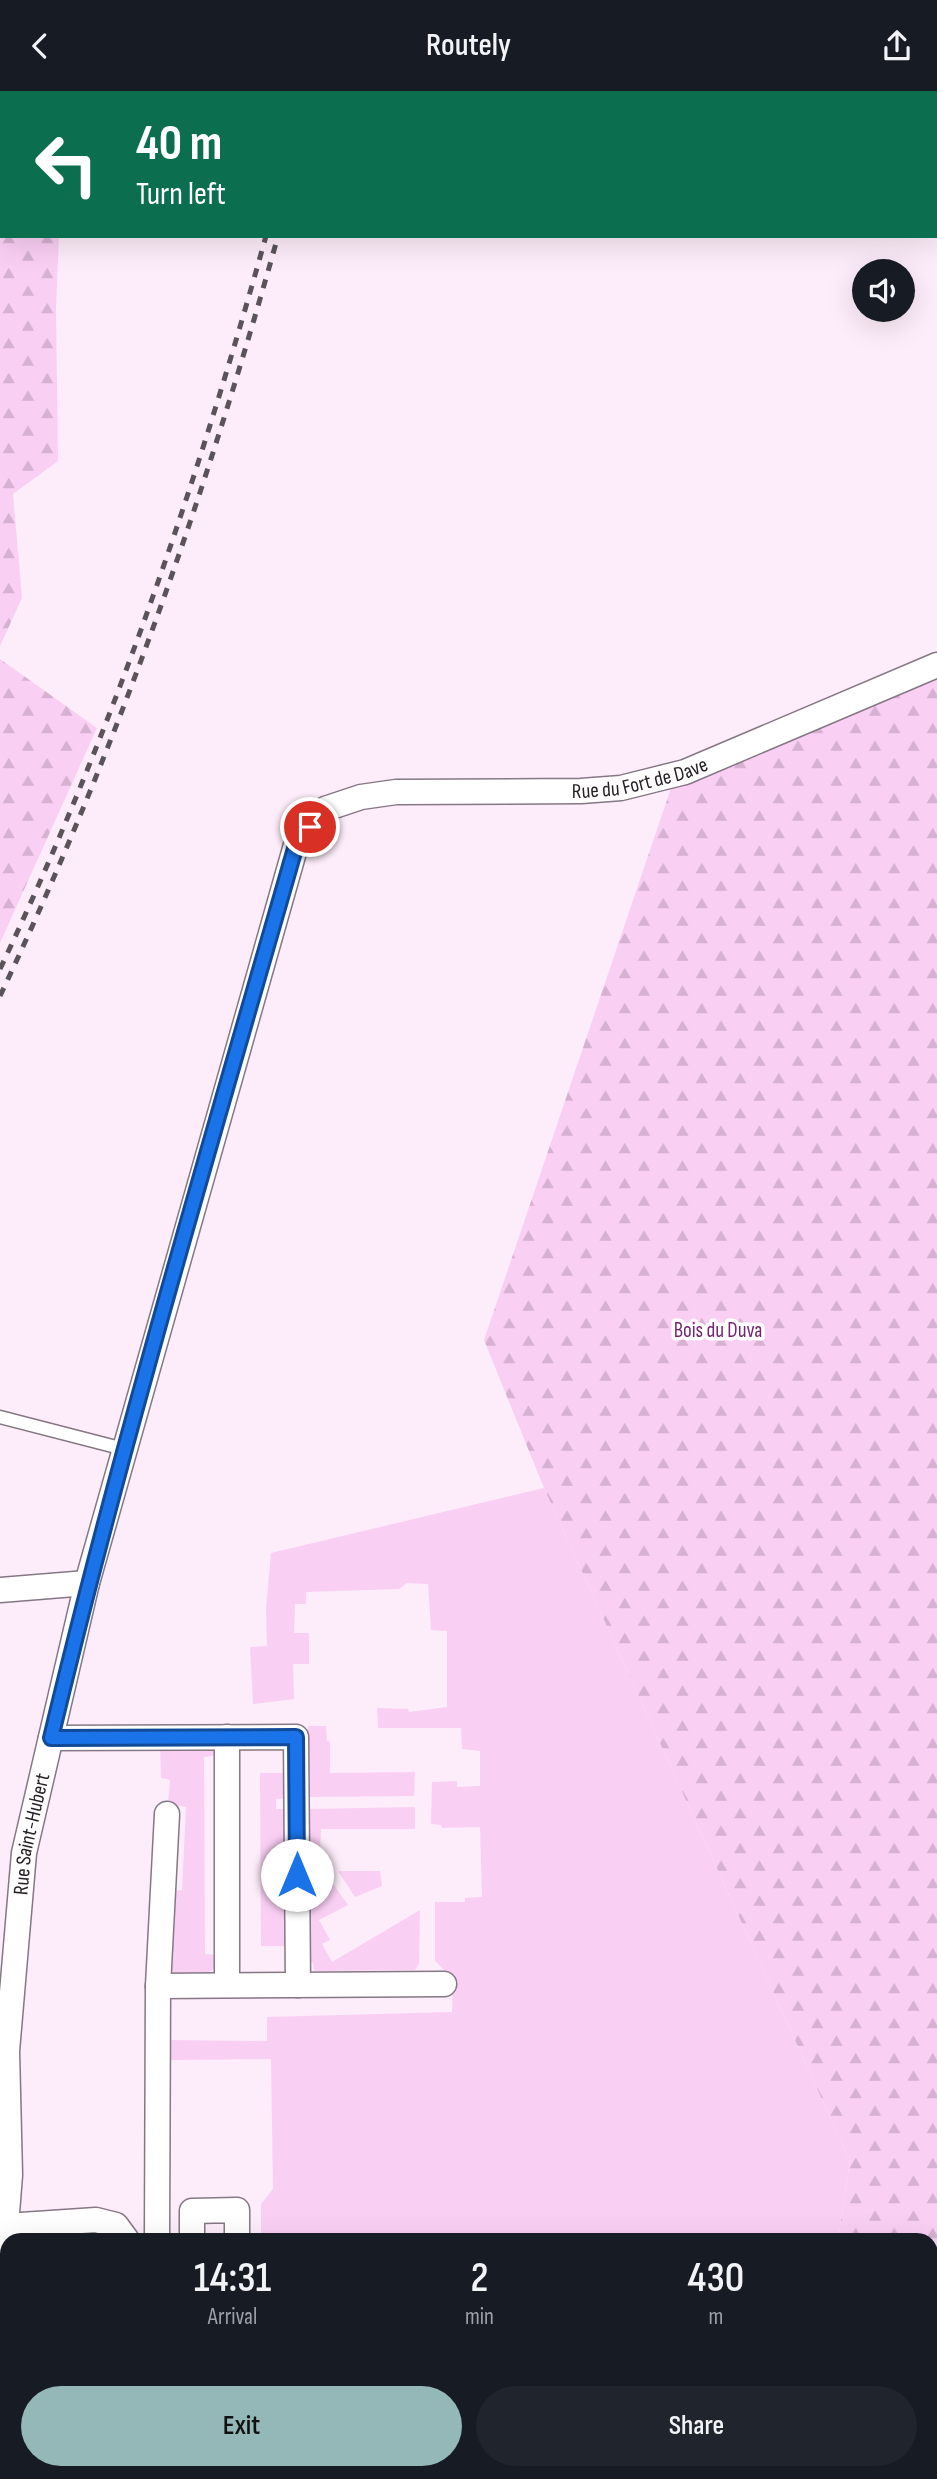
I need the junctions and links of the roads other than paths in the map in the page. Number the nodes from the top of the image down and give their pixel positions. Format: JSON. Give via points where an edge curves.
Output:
{"nodes":[{"id":1,"x":937,"y":665,"type":"edge"},
{"id":2,"x":325,"y":809,"type":"joint"},
{"id":3,"x":0,"y":1417,"type":"edge"},
{"id":4,"x":124,"y":1449,"type":"junction"},
{"id":5,"x":88,"y":1583,"type":"junction"},
{"id":6,"x":0,"y":1590,"type":"edge"},
{"id":7,"x":227,"y":1737,"type":"junction"},
{"id":8,"x":51,"y":1738,"type":"junction"},
{"id":9,"x":167,"y":1814,"type":"dead end"},
{"id":10,"x":444,"y":1984,"type":"dead end"},
{"id":11,"x":227,"y":1985,"type":"junction"},
{"id":12,"x":298,"y":1985,"type":"junction"},
{"id":13,"x":158,"y":1986,"type":"junction"},
{"id":14,"x":6,"y":2226,"type":"junction"},
{"id":15,"x":5,"y":2233,"type":"edge"},
{"id":16,"x":122,"y":2233,"type":"edge"},
{"id":17,"x":157,"y":2233,"type":"edge"},
{"id":18,"x":192,"y":2233,"type":"edge"},
{"id":19,"x":237,"y":2233,"type":"edge"}],
"edges":[{"from":1,"to":2,"type":"street","name":"Rue du Fort de Dave","via":[[685,772],[621,788],[396,793],[361,797]]},
{"from":2,"to":4,"type":"street","name":"Rue Saint-Hubert","via":[[296,845]]},
{"from":3,"to":4,"type":"lane"},
{"from":4,"to":5,"type":"street","name":"Rue Saint-Hubert"},
{"from":5,"to":6,"type":"street"},
{"from":5,"to":8,"type":"street","name":"Rue Saint-Hubert"},
{"from":7,"to":8,"type":"street"},
{"from":7,"to":11,"type":"street"},
{"from":7,"to":12,"type":"street","via":[[296,1737]]},
{"from":8,"to":14,"type":"street","name":"Rue Saint-Hubert","via":[[24,1853],[7,2051],[10,2175]]},
{"from":9,"to":13,"type":"street"},
{"from":10,"to":12,"type":"street"},
{"from":11,"to":12,"type":"street"},
{"from":11,"to":13,"type":"street"},
{"from":13,"to":17,"type":"street"},
{"from":14,"to":15,"type":"street","name":"Rue Saint-Hubert"},
{"from":14,"to":16,"type":"street","via":[[96,2220],[116,2225]]},
{"from":18,"to":19,"type":"street","via":[[192,2211],[237,2210]]}]}
